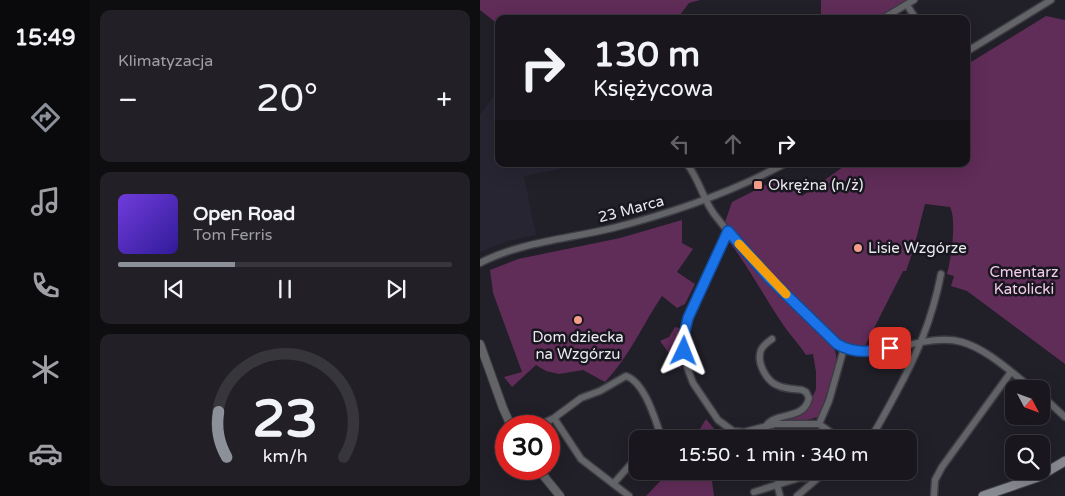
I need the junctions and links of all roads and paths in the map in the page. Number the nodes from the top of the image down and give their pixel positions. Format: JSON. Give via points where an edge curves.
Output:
{"nodes":[{"id":1,"x":914,"y":0,"type":"edge"},
{"id":2,"x":1051,"y":0,"type":"edge"},
{"id":3,"x":907,"y":4,"type":"junction"},
{"id":4,"x":889,"y":15,"type":"edge"},
{"id":5,"x":914,"y":15,"type":"edge"},
{"id":6,"x":970,"y":50,"type":"edge"},
{"id":7,"x":689,"y":167,"type":"edge"},
{"id":8,"x":778,"y":167,"type":"edge"},
{"id":9,"x":707,"y":199,"type":"junction"},
{"id":10,"x":728,"y":231,"type":"junction"},
{"id":11,"x":480,"y":263,"type":"edge"},
{"id":12,"x":941,"y":274,"type":"dead end"},
{"id":13,"x":772,"y":339,"type":"dead end"},
{"id":14,"x":922,"y":342,"type":"junction"},
{"id":15,"x":480,"y":344,"type":"edge"},
{"id":16,"x":844,"y":348,"type":"junction"},
{"id":17,"x":1011,"y":372,"type":"junction"},
{"id":18,"x":1021,"y":380,"type":"edge"},
{"id":19,"x":1050,"y":403,"type":"edge"},
{"id":20,"x":506,"y":415,"type":"edge"},
{"id":21,"x":558,"y":415,"type":"edge"},
{"id":22,"x":1065,"y":416,"type":"edge"},
{"id":23,"x":819,"y":424,"type":"junction"},
{"id":24,"x":766,"y":426,"type":"junction"},
{"id":25,"x":560,"y":427,"type":"edge"},
{"id":26,"x":659,"y":430,"type":"edge"},
{"id":27,"x":827,"y":430,"type":"edge"},
{"id":28,"x":875,"y":430,"type":"edge"},
{"id":29,"x":1065,"y":461,"type":"edge"},
{"id":30,"x":629,"y":466,"type":"edge"},
{"id":31,"x":547,"y":480,"type":"edge"},
{"id":32,"x":792,"y":480,"type":"edge"},
{"id":33,"x":816,"y":480,"type":"edge"},
{"id":34,"x":614,"y":483,"type":"junction"},
{"id":35,"x":777,"y":484,"type":"junction"},
{"id":36,"x":754,"y":492,"type":"dead end"},
{"id":37,"x":560,"y":496,"type":"edge"},
{"id":38,"x":629,"y":496,"type":"edge"},
{"id":39,"x":780,"y":496,"type":"edge"},
{"id":40,"x":797,"y":496,"type":"edge"},
{"id":41,"x":934,"y":496,"type":"edge"},
{"id":42,"x":983,"y":496,"type":"edge"}],
"edges":[{"from":1,"to":3,"type":"street"},
{"from":2,"to":6,"type":"street"},
{"from":3,"to":4,"type":"street"},
{"from":3,"to":5,"type":"street"},
{"from":7,"to":9,"type":"street"},
{"from":8,"to":9,"type":"street","name":"23 Marca"},
{"from":9,"to":10,"type":"street"},
{"from":9,"to":11,"type":"street","name":"23 Marca","via":[[612,228],[511,250]]},
{"from":10,"to":16,"type":"street","via":[[769,278]]},
{"from":10,"to":24,"type":"street","via":[[686,324],[684,351],[687,368],[698,391],[723,425],[738,432]]},
{"from":12,"to":14,"type":"street","via":[[935,306]]},
{"from":13,"to":24,"type":"street","via":[[760,355],[764,371],[778,386],[802,390],[809,398],[802,410],[771,420]]},
{"from":14,"to":16,"type":"street","via":[[866,352]]},
{"from":14,"to":17,"type":"street","via":[[962,342],[984,352]]},
{"from":14,"to":28,"type":"street"},
{"from":15,"to":20,"type":"street"},
{"from":16,"to":23,"type":"street"},
{"from":17,"to":18,"type":"street"},
{"from":17,"to":41,"type":"street","via":[[936,476]]},
{"from":19,"to":22,"type":"street"},
{"from":21,"to":26,"type":"street","via":[[581,398],[595,394],[626,376],[635,382],[651,406]]},
{"from":23,"to":24,"type":"street"},
{"from":23,"to":27,"type":"street"},
{"from":25,"to":34,"type":"street","via":[[581,459]]},
{"from":29,"to":42,"type":"main road","via":[[1038,477]]},
{"from":30,"to":34,"type":"street"},
{"from":31,"to":37,"type":"street"},
{"from":32,"to":35,"type":"street"},
{"from":33,"to":40,"type":"street"},
{"from":34,"to":38,"type":"street"},
{"from":35,"to":36,"type":"street"},
{"from":35,"to":39,"type":"street"}]}
